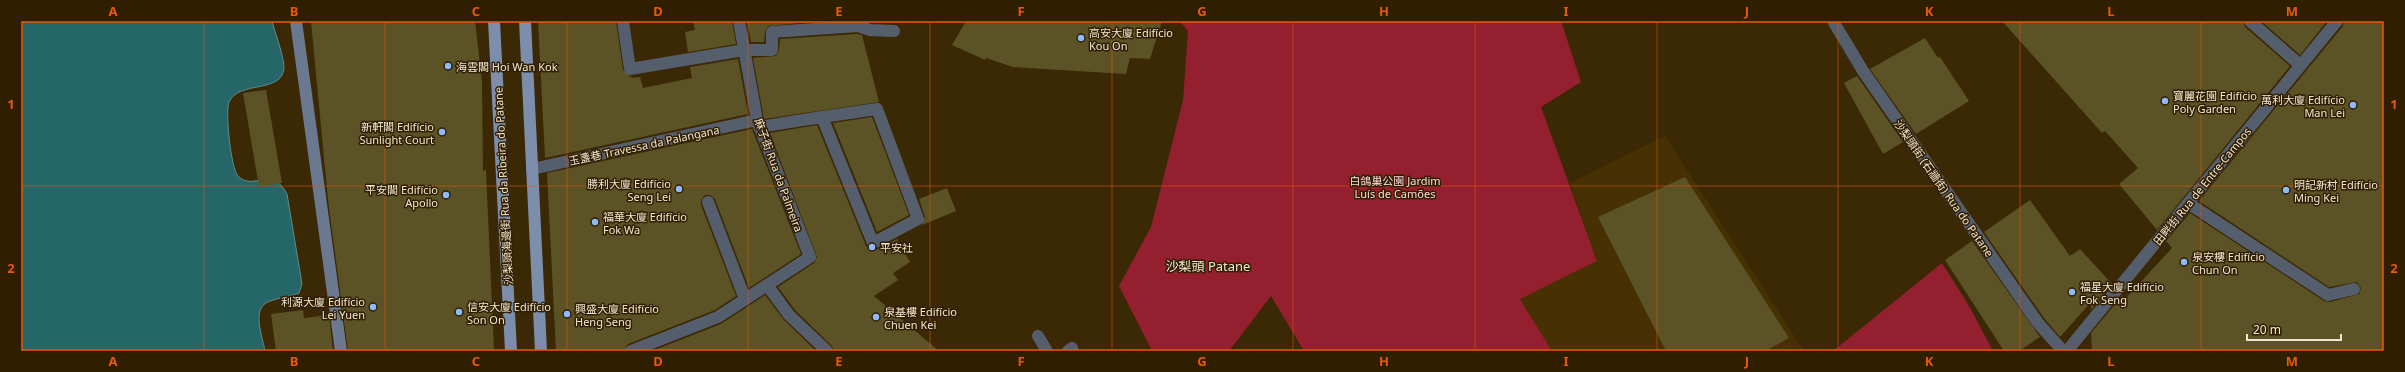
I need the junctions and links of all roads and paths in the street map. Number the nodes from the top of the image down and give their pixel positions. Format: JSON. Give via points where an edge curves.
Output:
{"nodes":[{"id":1,"x":296,"y":21,"type":"edge"},
{"id":2,"x":494,"y":21,"type":"edge"},
{"id":3,"x":525,"y":21,"type":"edge"},
{"id":4,"x":624,"y":21,"type":"edge"},
{"id":5,"x":739,"y":21,"type":"edge"},
{"id":6,"x":1833,"y":21,"type":"edge"},
{"id":7,"x":2250,"y":21,"type":"edge"},
{"id":8,"x":2337,"y":21,"type":"edge"},
{"id":9,"x":894,"y":30,"type":"dead end"},
{"id":10,"x":744,"y":50,"type":"junction"},
{"id":11,"x":2300,"y":65,"type":"junction"},
{"id":12,"x":822,"y":117,"type":"junction"},
{"id":13,"x":758,"y":123,"type":"junction"},
{"id":14,"x":532,"y":169,"type":"junction"},
{"id":15,"x":708,"y":202,"type":"dead end"},
{"id":16,"x":2188,"y":203,"type":"junction"},
{"id":17,"x":767,"y":285,"type":"junction"},
{"id":18,"x":2354,"y":289,"type":"dead end"},
{"id":19,"x":745,"y":300,"type":"junction"},
{"id":20,"x":1038,"y":336,"type":"dead end"},
{"id":21,"x":341,"y":351,"type":"edge"},
{"id":22,"x":511,"y":351,"type":"edge"},
{"id":23,"x":541,"y":351,"type":"edge"},
{"id":24,"x":630,"y":351,"type":"edge"},
{"id":25,"x":827,"y":351,"type":"edge"},
{"id":26,"x":1047,"y":351,"type":"edge"},
{"id":27,"x":1068,"y":351,"type":"edge"},
{"id":28,"x":1073,"y":351,"type":"edge"},
{"id":29,"x":2063,"y":351,"type":"edge"},
{"id":30,"x":2067,"y":351,"type":"edge"}],
"edges":[{"from":1,"to":21,"type":"street"},
{"from":2,"to":22,"type":"main road","name":"沙梨頭海邊街 Rua da Ribeira do Patane"},
{"from":3,"to":14,"type":"main road"},
{"from":4,"to":10,"type":"street","via":[[630,69]]},
{"from":5,"to":10,"type":"street","name":"麻子街 Rua da Palmeira"},
{"from":6,"to":29,"type":"street","name":"沙梨頭街 (石牆街) Rua do Patane","via":[[1863,71],[2038,323]]},
{"from":7,"to":11,"type":"street"},
{"from":8,"to":11,"type":"street","name":"田畔街 Rua de Entre-Campos"},
{"from":9,"to":10,"type":"street","via":[[870,30],[858,26],[772,32],[772,50]]},
{"from":10,"to":13,"type":"street","name":"麻子街 Rua da Palmeira"},
{"from":11,"to":16,"type":"street","name":"田畔街 Rua de Entre-Campos"},
{"from":12,"to":12,"type":"street","name":"玉盞巷 Travessa da Palangana","via":[[873,243],[918,219],[878,109]]},
{"from":12,"to":13,"type":"street","name":"玉盞巷 Travessa da Palangana"},
{"from":13,"to":14,"type":"street","name":"玉盞巷 Travessa da Palangana"},
{"from":13,"to":17,"type":"street","name":"麻子街 Rua da Palmeira","via":[[810,257]]},
{"from":14,"to":23,"type":"main road"},
{"from":15,"to":19,"type":"street"},
{"from":16,"to":18,"type":"street","via":[[2328,295]]},
{"from":16,"to":30,"type":"street","name":"田畔街 Rua de Entre-Campos"},
{"from":17,"to":19,"type":"street"},
{"from":17,"to":25,"type":"street","via":[[789,315]]},
{"from":19,"to":24,"type":"street","via":[[718,317]]},
{"from":20,"to":26,"type":"street"},
{"from":27,"to":28,"type":"street","via":[[1072,348]]}]}
